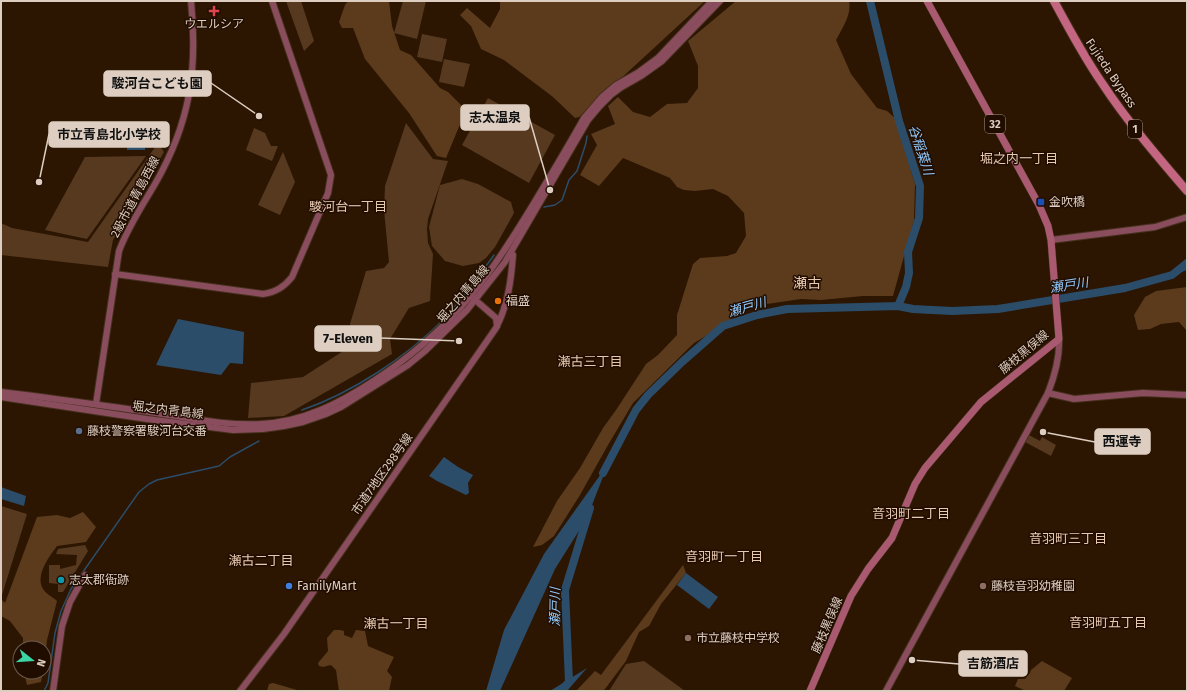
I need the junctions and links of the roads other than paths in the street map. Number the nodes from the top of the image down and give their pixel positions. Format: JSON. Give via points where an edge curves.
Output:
{"nodes":[{"id":1,"x":191,"y":1,"type":"edge"},
{"id":2,"x":272,"y":1,"type":"edge"},
{"id":3,"x":712,"y":1,"type":"edge"},
{"id":4,"x":720,"y":1,"type":"edge"},
{"id":5,"x":927,"y":1,"type":"edge"},
{"id":6,"x":1054,"y":1,"type":"edge"},
{"id":7,"x":1187,"y":190,"type":"edge"},
{"id":8,"x":1187,"y":217,"type":"edge"},
{"id":9,"x":1051,"y":240,"type":"junction"},
{"id":10,"x":513,"y":255,"type":"dead end"},
{"id":11,"x":115,"y":274,"type":"junction"},
{"id":12,"x":470,"y":295,"type":"junction"},
{"id":13,"x":476,"y":300,"type":"junction"},
{"id":14,"x":497,"y":326,"type":"junction"},
{"id":15,"x":1059,"y":339,"type":"junction"},
{"id":16,"x":1,"y":392,"type":"edge"},
{"id":17,"x":1048,"y":393,"type":"junction"},
{"id":18,"x":1187,"y":395,"type":"edge"},
{"id":19,"x":1,"y":398,"type":"edge"},
{"id":20,"x":96,"y":404,"type":"junction"},
{"id":21,"x":85,"y":575,"type":"dead end"},
{"id":22,"x":53,"y":691,"type":"edge"},
{"id":23,"x":240,"y":691,"type":"edge"},
{"id":24,"x":810,"y":691,"type":"edge"},
{"id":25,"x":886,"y":691,"type":"edge"}],
"edges":[{"from":1,"to":11,"type":"street","name":"2級市道青島西線","via":[[193,64],[185,113],[168,160],[128,228],[119,251]]},
{"from":2,"to":11,"type":"street","via":[[330,175],[328,193],[292,277],[278,290],[263,294]]},
{"from":3,"to":12,"type":"street","name":"堀之内青島線","via":[[658,58],[616,85],[593,106],[511,240]]},
{"from":4,"to":13,"type":"street","name":"堀之内青島線","via":[[662,61],[616,91],[588,120],[505,262]]},
{"from":5,"to":9,"type":"main road","name":"藤枝黒俣線","number":"32","via":[[1039,205]]},
{"from":6,"to":7,"type":"highway","name":"Fujieda Bypass","number":"1","via":[[1074,39],[1131,124]]},
{"from":8,"to":9,"type":"street","via":[[1155,227]]},
{"from":9,"to":15,"type":"main road","name":"藤枝黒俣線","number":"32"},
{"from":10,"to":14,"type":"street","name":"市道7地区298号線","via":[[509,291]]},
{"from":11,"to":20,"type":"street","name":"2級市道青島西線"},
{"from":12,"to":13,"type":"street"},
{"from":12,"to":20,"type":"street","name":"堀之内青島線","via":[[445,324],[403,361],[337,404],[300,418],[283,422],[234,425]]},
{"from":13,"to":14,"type":"street","via":[[496,318]]},
{"from":13,"to":19,"type":"street","name":"堀之内青島線","via":[[449,329],[408,365],[341,407],[303,422],[284,426],[233,430]]},
{"from":14,"to":23,"type":"street","name":"市道7地区298号線","via":[[284,634]]},
{"from":15,"to":17,"type":"street","via":[[1056,369]]},
{"from":15,"to":24,"type":"main road","name":"藤枝黒俣線","via":[[981,402],[925,468],[915,484],[892,538],[851,596]]},
{"from":16,"to":20,"type":"street","name":"堀之内青島線"},
{"from":17,"to":18,"type":"street","via":[[1074,399],[1143,393]]},
{"from":17,"to":25,"type":"street"},
{"from":21,"to":22,"type":"street","via":[[70,602],[62,626]]}]}
